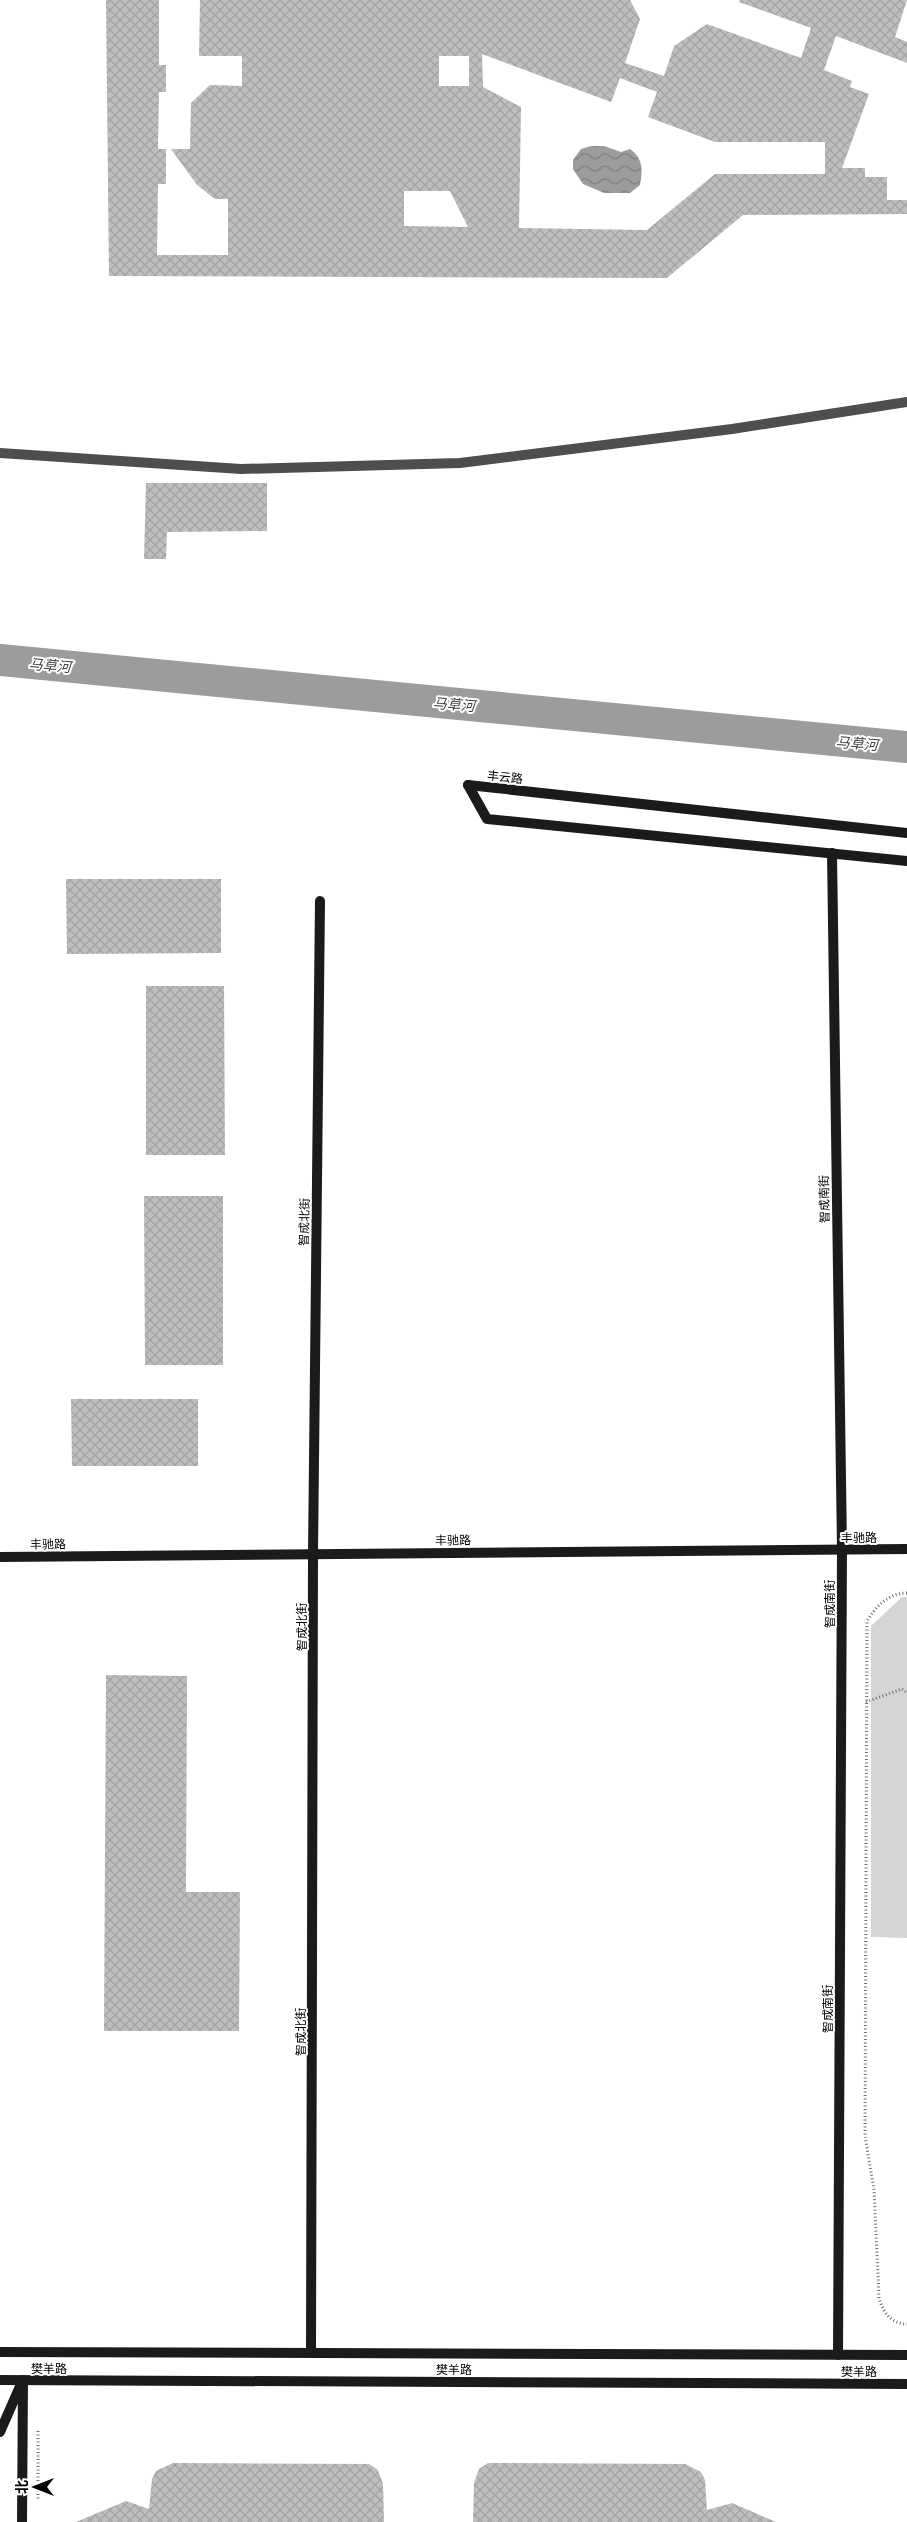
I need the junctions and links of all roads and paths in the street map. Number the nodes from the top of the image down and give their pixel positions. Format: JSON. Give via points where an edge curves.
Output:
{"nodes":[{"id":1,"x":907,"y":402,"type":"edge"},
{"id":2,"x":0,"y":453,"type":"edge"},
{"id":3,"x":907,"y":834,"type":"edge"},
{"id":4,"x":832,"y":853,"type":"junction"},
{"id":5,"x":907,"y":860,"type":"edge"},
{"id":6,"x":320,"y":901,"type":"dead end"},
{"id":7,"x":842,"y":1549,"type":"junction"},
{"id":8,"x":907,"y":1549,"type":"edge"},
{"id":9,"x":313,"y":1554,"type":"junction"},
{"id":10,"x":0,"y":1557,"type":"edge"},
{"id":11,"x":907,"y":1593,"type":"edge"},
{"id":12,"x":907,"y":1693,"type":"edge"},
{"id":13,"x":866,"y":1702,"type":"junction"},
{"id":14,"x":907,"y":2324,"type":"edge"},
{"id":15,"x":0,"y":2352,"type":"edge"},
{"id":16,"x":311,"y":2353,"type":"junction"},
{"id":17,"x":838,"y":2355,"type":"junction"},
{"id":18,"x":907,"y":2355,"type":"edge"},
{"id":19,"x":0,"y":2380,"type":"edge"},
{"id":20,"x":23,"y":2380,"type":"junction"},
{"id":21,"x":907,"y":2384,"type":"edge"},
{"id":22,"x":0,"y":2432,"type":"edge"},
{"id":23,"x":22,"y":2522,"type":"edge"}],
"edges":[{"from":1,"to":2,"type":"street","via":[[732,429],[460,463],[241,469]]},
{"from":3,"to":4,"type":"street","name":"丰云路","via":[[468,785],[488,819]]},
{"from":4,"to":5,"type":"street","name":"丰云路"},
{"from":4,"to":7,"type":"street","name":"智成南街"},
{"from":6,"to":9,"type":"street","name":"智成北街"},
{"from":7,"to":8,"type":"street","name":"丰驰路"},
{"from":7,"to":9,"type":"street","name":"丰驰路"},
{"from":7,"to":17,"type":"street","name":"智成南街"},
{"from":9,"to":10,"type":"street","name":"丰驰路"},
{"from":9,"to":16,"type":"street","name":"智成北街"},
{"from":11,"to":13,"type":"path","via":[[889,1597],[867,1621]]},
{"from":12,"to":13,"type":"path","via":[[902,1689]]},
{"from":13,"to":14,"type":"path","via":[[865,2136],[874,2190],[879,2298],[882,2310],[888,2316],[900,2324]]},
{"from":15,"to":16,"type":"street","name":"樊羊路"},
{"from":16,"to":17,"type":"street","name":"樊羊路"},
{"from":17,"to":18,"type":"street","name":"樊羊路"},
{"from":19,"to":20,"type":"street","name":"樊羊路"},
{"from":20,"to":21,"type":"street","name":"樊羊路"},
{"from":20,"to":22,"type":"street"},
{"from":20,"to":23,"type":"street"}]}
